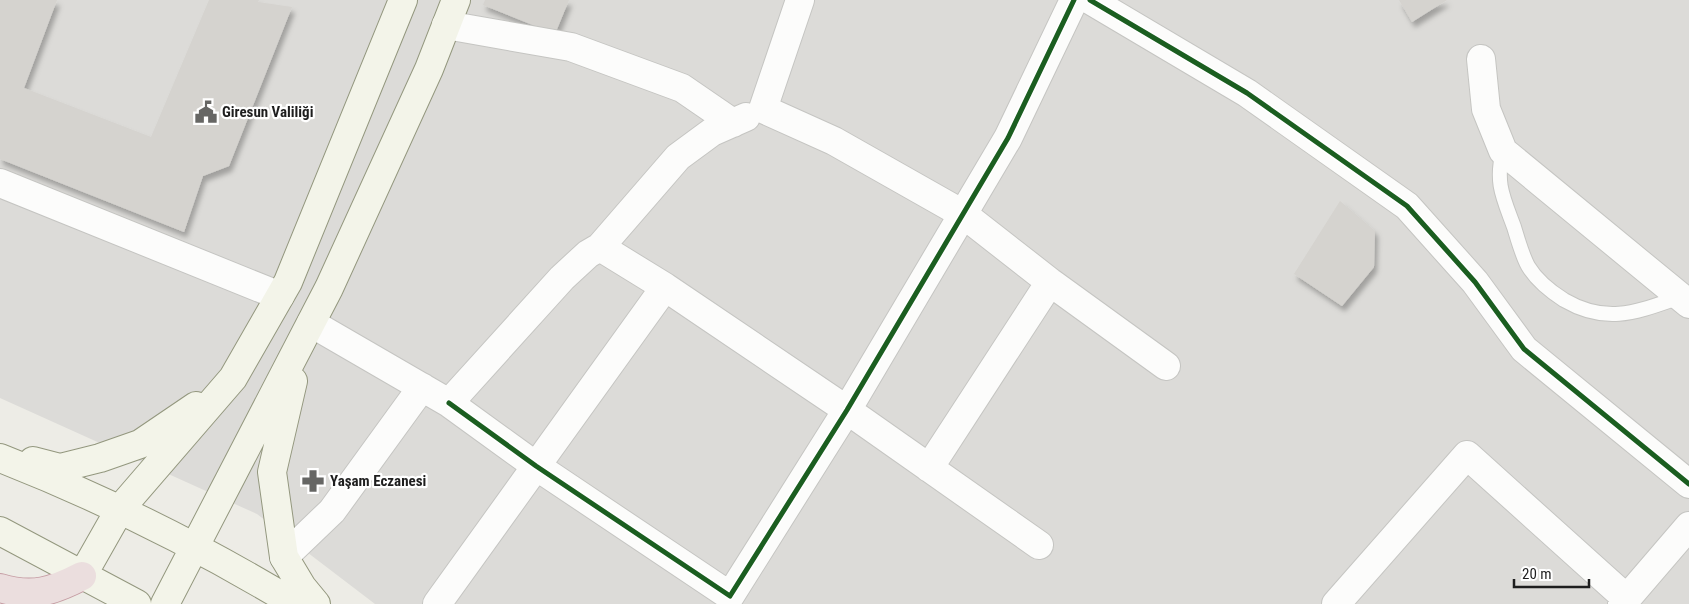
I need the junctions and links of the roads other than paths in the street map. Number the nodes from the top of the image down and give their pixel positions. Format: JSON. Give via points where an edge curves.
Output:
{"nodes":[{"id":1,"x":403,"y":0,"type":"edge"},
{"id":2,"x":456,"y":0,"type":"edge"},
{"id":3,"x":800,"y":0,"type":"edge"},
{"id":4,"x":1074,"y":0,"type":"edge"},
{"id":5,"x":1090,"y":0,"type":"edge"},
{"id":6,"x":446,"y":25,"type":"junction"},
{"id":7,"x":1481,"y":58,"type":"dead end"},
{"id":8,"x":763,"y":109,"type":"junction"},
{"id":9,"x":733,"y":123,"type":"junction"},
{"id":10,"x":1503,"y":150,"type":"junction"},
{"id":11,"x":0,"y":183,"type":"edge"},
{"id":12,"x":963,"y":214,"type":"junction"},
{"id":13,"x":600,"y":246,"type":"junction"},
{"id":14,"x":1050,"y":282,"type":"junction"},
{"id":15,"x":665,"y":287,"type":"junction"},
{"id":16,"x":280,"y":296,"type":"junction"},
{"id":17,"x":1684,"y":300,"type":"edge"},
{"id":18,"x":307,"y":333,"type":"junction"},
{"id":19,"x":1166,"y":366,"type":"dead end"},
{"id":20,"x":233,"y":378,"type":"junction"},
{"id":21,"x":422,"y":387,"type":"junction"},
{"id":22,"x":449,"y":403,"type":"junction"},
{"id":23,"x":847,"y":410,"type":"junction"},
{"id":24,"x":0,"y":456,"type":"edge"},
{"id":25,"x":536,"y":466,"type":"junction"},
{"id":26,"x":929,"y":468,"type":"junction"},
{"id":27,"x":1689,"y":484,"type":"edge"},
{"id":28,"x":120,"y":509,"type":"junction"},
{"id":29,"x":1689,"y":526,"type":"edge"},
{"id":30,"x":0,"y":531,"type":"edge"},
{"id":31,"x":1039,"y":545,"type":"dead end"},
{"id":32,"x":194,"y":547,"type":"junction"},
{"id":33,"x":284,"y":557,"type":"junction"},
{"id":34,"x":82,"y":576,"type":"junction"},
{"id":35,"x":0,"y":588,"type":"edge"},
{"id":36,"x":733,"y":601,"type":"edge"},
{"id":37,"x":1625,"y":602,"type":"edge"},
{"id":38,"x":137,"y":604,"type":"edge"},
{"id":39,"x":165,"y":604,"type":"edge"},
{"id":40,"x":295,"y":604,"type":"edge"},
{"id":41,"x":316,"y":604,"type":"edge"},
{"id":42,"x":437,"y":604,"type":"edge"},
{"id":43,"x":1336,"y":604,"type":"edge"}],
"edges":[{"from":1,"to":16,"type":"street"},
{"from":2,"to":6,"type":"street"},
{"from":3,"to":8,"type":"street"},
{"from":4,"to":12,"type":"street","via":[[1008,138]]},
{"from":5,"to":27,"type":"street","via":[[1247,92],[1407,206],[1475,282],[1524,349]]},
{"from":6,"to":9,"type":"street","via":[[571,47],[682,88]]},
{"from":6,"to":18,"type":"street","via":[[429,69]]},
{"from":7,"to":10,"type":"street","via":[[1486,110]]},
{"from":8,"to":9,"type":"street"},
{"from":8,"to":12,"type":"street","via":[[834,141]]},
{"from":9,"to":13,"type":"street","via":[[712,132],[678,157]]},
{"from":10,"to":17,"type":"street"},
{"from":10,"to":17,"type":"lane","via":[[1498,171],[1501,193],[1528,266],[1545,286],[1582,310],[1601,314],[1628,314]]},
{"from":11,"to":16,"type":"street"},
{"from":12,"to":14,"type":"street"},
{"from":12,"to":23,"type":"street"},
{"from":13,"to":15,"type":"street"},
{"from":13,"to":22,"type":"street","via":[[562,278]]},
{"from":14,"to":19,"type":"street"},
{"from":14,"to":26,"type":"street"},
{"from":15,"to":23,"type":"street"},
{"from":15,"to":25,"type":"street"},
{"from":16,"to":20,"type":"street"},
{"from":18,"to":21,"type":"street"},
{"from":18,"to":32,"type":"street"},
{"from":18,"to":33,"type":"street","via":[[272,472]]},
{"from":20,"to":24,"type":"street","via":[[167,428],[140,444],[100,458],[60,468]]},
{"from":20,"to":28,"type":"street"},
{"from":21,"to":22,"type":"street"},
{"from":21,"to":33,"type":"street","via":[[332,511]]},
{"from":22,"to":25,"type":"street"},
{"from":23,"to":26,"type":"street"},
{"from":23,"to":36,"type":"street"},
{"from":24,"to":28,"type":"street"},
{"from":25,"to":36,"type":"street"},
{"from":25,"to":42,"type":"street"},
{"from":26,"to":31,"type":"street"},
{"from":28,"to":32,"type":"street"},
{"from":28,"to":34,"type":"street"},
{"from":29,"to":37,"type":"street"},
{"from":30,"to":34,"type":"street"},
{"from":32,"to":39,"type":"street"},
{"from":32,"to":40,"type":"street"},
{"from":33,"to":41,"type":"street"},
{"from":34,"to":35,"type":"highway","via":[[56,590],[30,593]]},
{"from":34,"to":38,"type":"street"},
{"from":37,"to":43,"type":"street","via":[[1467,455]]}]}
